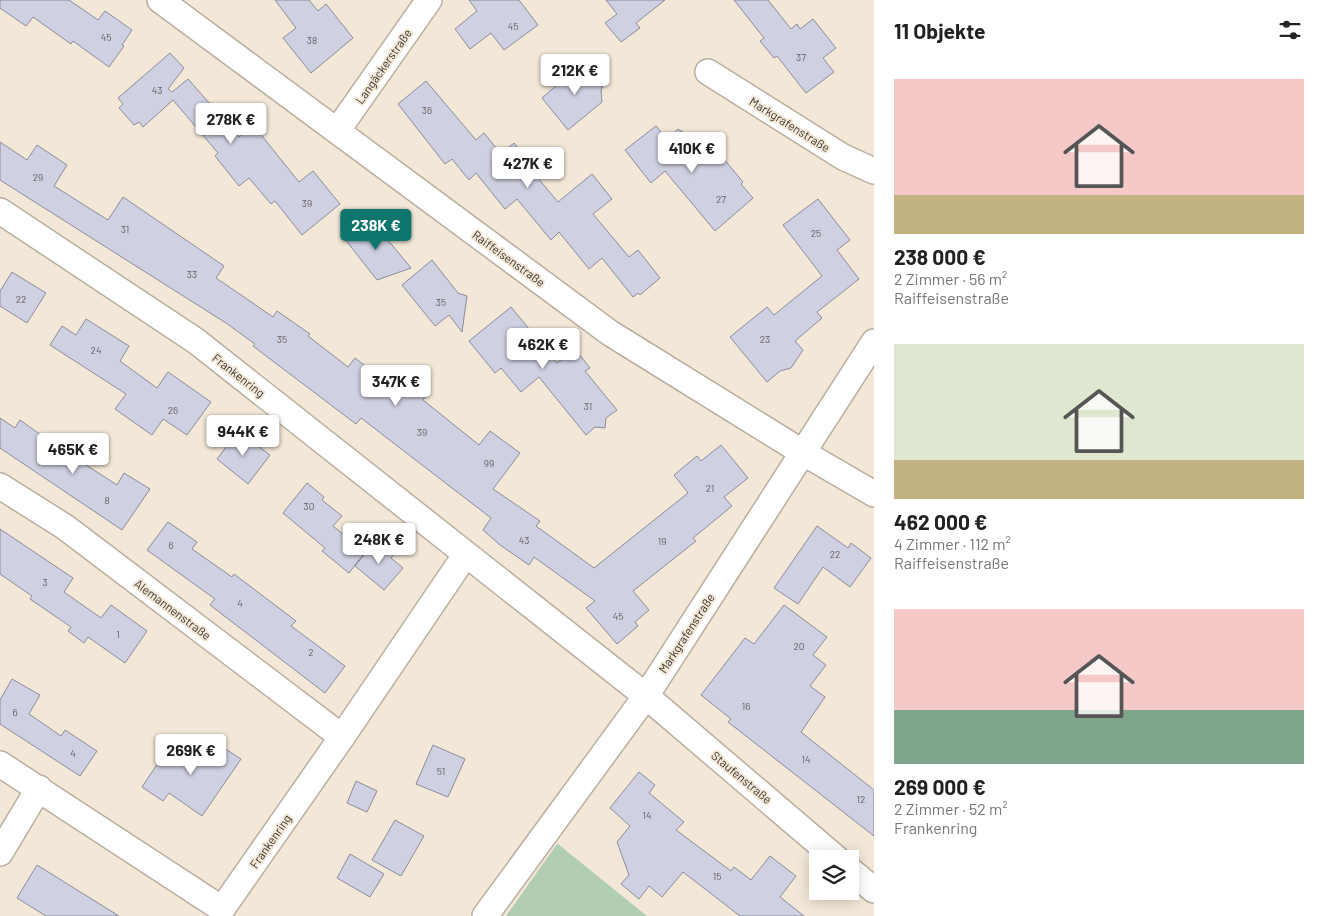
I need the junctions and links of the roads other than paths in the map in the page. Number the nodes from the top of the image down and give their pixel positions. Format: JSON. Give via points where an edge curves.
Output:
{"nodes":[{"id":1,"x":160,"y":0,"type":"edge"},
{"id":2,"x":429,"y":0,"type":"edge"},
{"id":3,"x":708,"y":72,"type":"dead end"},
{"id":4,"x":337,"y":131,"type":"junction"},
{"id":5,"x":874,"y":171,"type":"edge"},
{"id":6,"x":0,"y":211,"type":"edge"},
{"id":7,"x":874,"y":342,"type":"edge"},
{"id":8,"x":802,"y":452,"type":"junction"},
{"id":9,"x":0,"y":486,"type":"edge"},
{"id":10,"x":874,"y":494,"type":"edge"},
{"id":11,"x":466,"y":554,"type":"junction"},
{"id":12,"x":646,"y":696,"type":"junction"},
{"id":13,"x":342,"y":738,"type":"junction"},
{"id":14,"x":0,"y":764,"type":"edge"},
{"id":15,"x":39,"y":788,"type":"junction"},
{"id":16,"x":826,"y":850,"type":"edge"},
{"id":17,"x":0,"y":853,"type":"edge"},
{"id":18,"x":859,"y":878,"type":"edge"},
{"id":19,"x":874,"y":890,"type":"edge"},
{"id":20,"x":485,"y":916,"type":"edge"}],
"edges":[{"from":1,"to":4,"type":"street","name":"Raiffeisenstraße"},
{"from":2,"to":4,"type":"street","name":"Langäckerstraße"},
{"from":3,"to":5,"type":"street","name":"Markgrafenstraße","via":[[843,157]]},
{"from":4,"to":8,"type":"street","name":"Raiffeisenstraße","via":[[610,332]]},
{"from":6,"to":11,"type":"street","name":"Frankenring","via":[[196,341]]},
{"from":7,"to":8,"type":"street","name":"Markgrafenstraße"},
{"from":8,"to":10,"type":"street","name":"Raiffeisenstraße"},
{"from":8,"to":12,"type":"street","name":"Markgrafenstraße"},
{"from":9,"to":13,"type":"street","name":"Alemannenstraße","via":[[66,527]]},
{"from":11,"to":12,"type":"street","name":"Frankenring"},
{"from":11,"to":13,"type":"street","name":"Frankenring"},
{"from":12,"to":16,"type":"street","name":"Staufenstraße"},
{"from":12,"to":20,"type":"street","name":"Markgrafenstraße"},
{"from":13,"to":15,"type":"street","name":"Frankenring","via":[[222,909]]},
{"from":14,"to":15,"type":"street","name":"Frankenring"},
{"from":15,"to":17,"type":"street"},
{"from":18,"to":19,"type":"street"}]}
